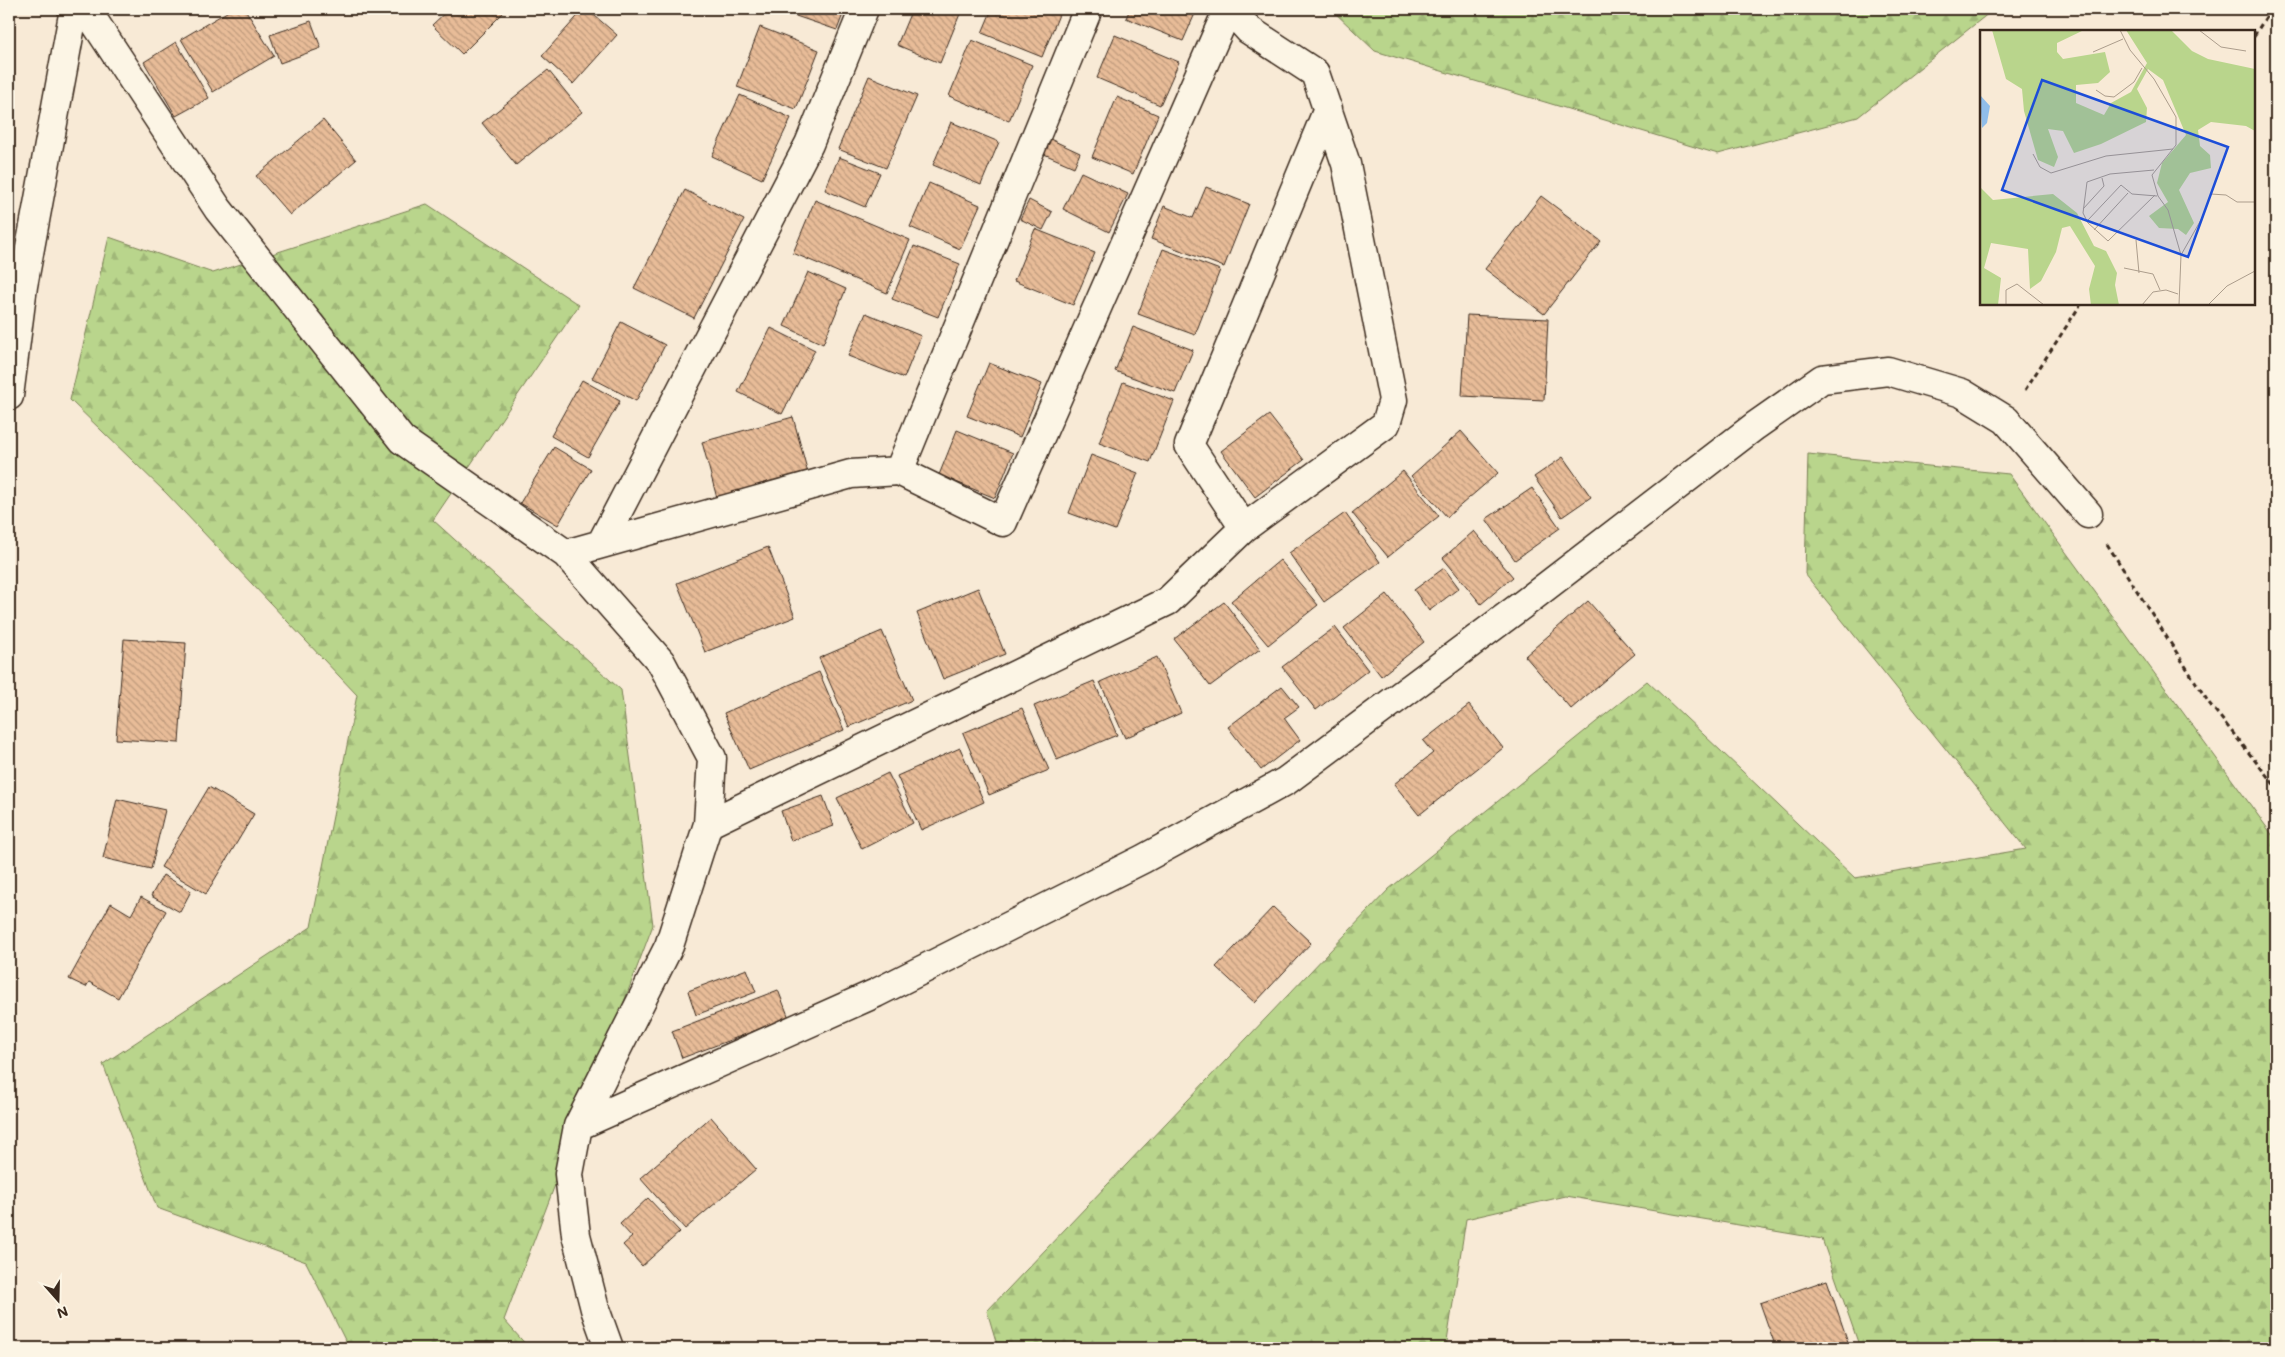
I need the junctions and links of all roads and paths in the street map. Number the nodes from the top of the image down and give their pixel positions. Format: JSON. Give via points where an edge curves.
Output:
{"nodes":[{"id":1,"x":74,"y":9,"type":"edge"},
{"id":2,"x":86,"y":9,"type":"edge"},
{"id":3,"x":864,"y":9,"type":"edge"},
{"id":4,"x":1088,"y":9,"type":"edge"},
{"id":5,"x":1229,"y":9,"type":"edge"},
{"id":6,"x":2271,"y":9,"type":"edge"},
{"id":7,"x":2255,"y":34,"type":"edge"},
{"id":8,"x":1328,"y":109,"type":"junction"},
{"id":9,"x":2080,"y":305,"type":"edge"},
{"id":10,"x":9,"y":396,"type":"edge"},
{"id":11,"x":2006,"y":420,"type":"junction"},
{"id":12,"x":899,"y":471,"type":"junction"},
{"id":13,"x":2088,"y":514,"type":"joint"},
{"id":14,"x":1244,"y":528,"type":"junction"},
{"id":15,"x":601,"y":544,"type":"junction"},
{"id":16,"x":566,"y":554,"type":"junction"},
{"id":17,"x":2276,"y":787,"type":"edge"},
{"id":18,"x":708,"y":824,"type":"junction"},
{"id":19,"x":578,"y":1126,"type":"junction"},
{"id":20,"x":609,"y":1348,"type":"edge"}],
"edges":[{"from":1,"to":10,"type":"street","via":[[23,286]]},
{"from":2,"to":16,"type":"street","via":[[218,209],[402,440]]},
{"from":3,"to":15,"type":"street","via":[[809,144]]},
{"from":4,"to":12,"type":"street"},
{"from":5,"to":8,"type":"street","via":[[1249,30],[1315,74]]},
{"from":5,"to":12,"type":"street","via":[[1003,522]]},
{"from":6,"to":7,"type":"path"},
{"from":8,"to":14,"type":"street","via":[[1189,445]]},
{"from":8,"to":14,"type":"street","via":[[1346,164],[1393,400],[1386,424]]},
{"from":9,"to":11,"type":"path"},
{"from":11,"to":13,"type":"street"},
{"from":11,"to":19,"type":"street","via":[[1962,393],[1888,371],[1822,379],[1755,426],[1286,781],[1143,859],[876,993]]},
{"from":12,"to":15,"type":"street","via":[[851,474]]},
{"from":13,"to":17,"type":"path","via":[[2209,703]]},
{"from":14,"to":18,"type":"street","via":[[1168,601]]},
{"from":15,"to":16,"type":"street"},
{"from":16,"to":18,"type":"street","via":[[661,662],[712,758]]},
{"from":18,"to":19,"type":"street","via":[[670,946]]},
{"from":19,"to":20,"type":"street","via":[[569,1174],[576,1235],[595,1309]]}]}
